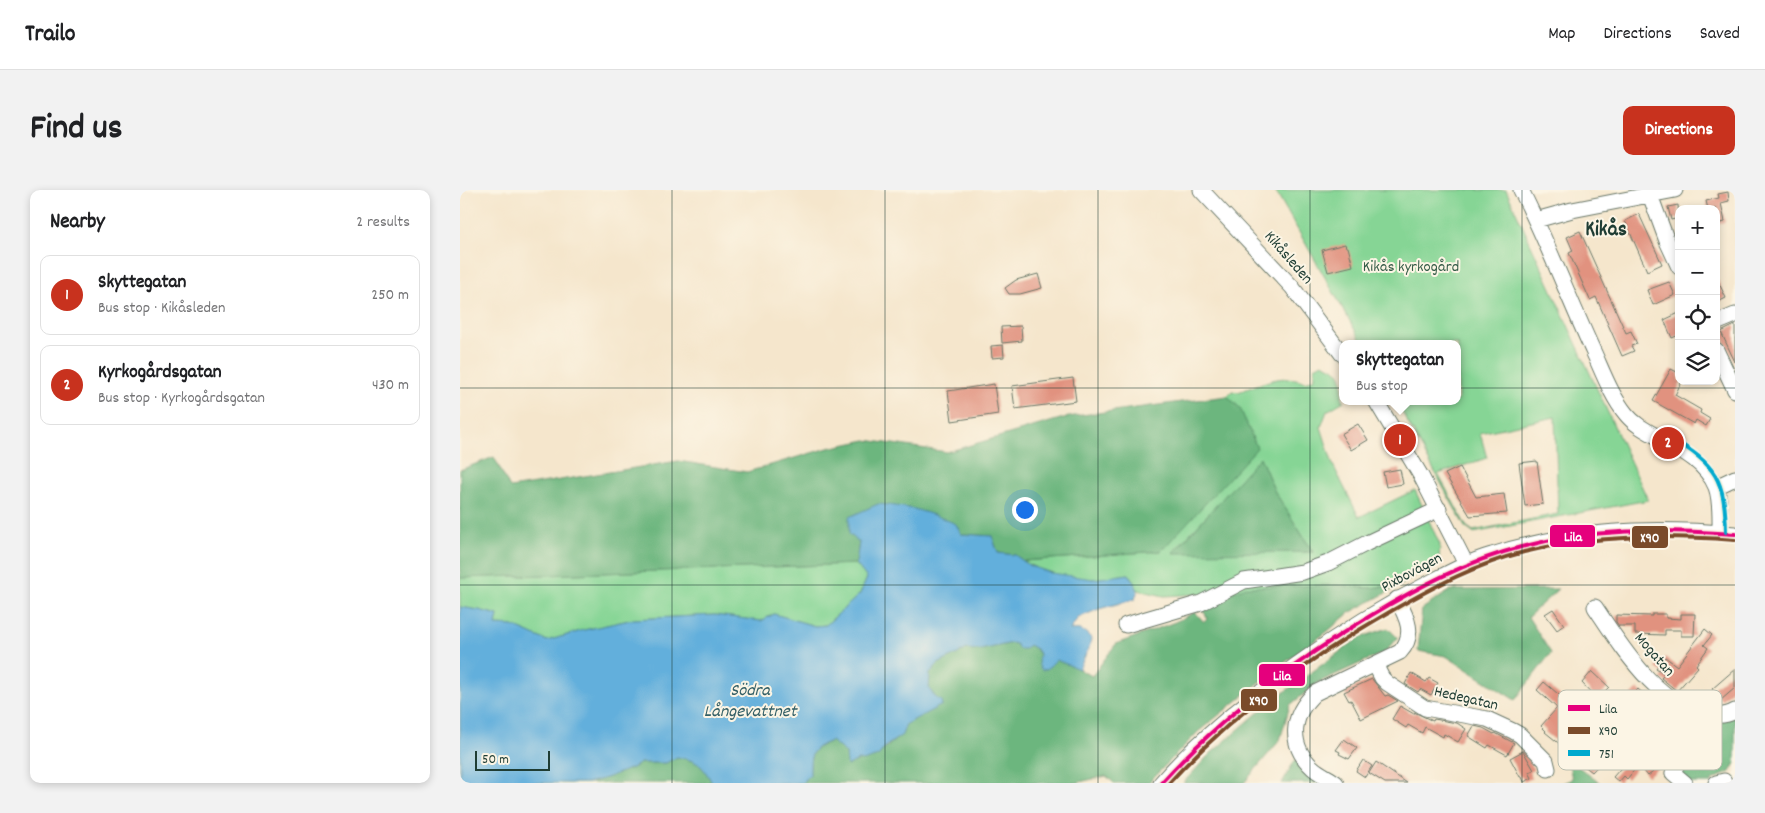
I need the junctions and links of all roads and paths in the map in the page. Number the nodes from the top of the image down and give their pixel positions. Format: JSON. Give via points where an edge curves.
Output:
{"nodes":[{"id":1,"x":1200,"y":190,"type":"edge"},
{"id":2,"x":1522,"y":190,"type":"edge"},
{"id":3,"x":1675,"y":190,"type":"edge"},
{"id":4,"x":1650,"y":196,"type":"junction"},
{"id":5,"x":1536,"y":220,"type":"junction"},
{"id":6,"x":1675,"y":258,"type":"edge"},
{"id":7,"x":1735,"y":315,"type":"edge"},
{"id":8,"x":1720,"y":321,"type":"edge"},
{"id":9,"x":1339,"y":350,"type":"edge"},
{"id":10,"x":1720,"y":358,"type":"edge"},
{"id":11,"x":1735,"y":390,"type":"edge"},
{"id":12,"x":1378,"y":405,"type":"edge"},
{"id":13,"x":1735,"y":478,"type":"edge"},
{"id":14,"x":1716,"y":487,"type":"junction"},
{"id":15,"x":1439,"y":509,"type":"junction"},
{"id":16,"x":1720,"y":532,"type":"junction"},
{"id":17,"x":1735,"y":534,"type":"edge"},
{"id":18,"x":1466,"y":564,"type":"junction"},
{"id":19,"x":1397,"y":599,"type":"junction"},
{"id":20,"x":1594,"y":606,"type":"dead end"},
{"id":21,"x":1126,"y":625,"type":"dead end"},
{"id":22,"x":1375,"y":664,"type":"junction"},
{"id":23,"x":1660,"y":690,"type":"edge"},
{"id":24,"x":1735,"y":711,"type":"edge"},
{"id":25,"x":1722,"y":716,"type":"edge"},
{"id":26,"x":1548,"y":769,"type":"dead end"},
{"id":27,"x":1674,"y":770,"type":"edge"},
{"id":28,"x":1161,"y":783,"type":"edge"},
{"id":29,"x":1336,"y":783,"type":"edge"},
{"id":30,"x":1685,"y":783,"type":"edge"}],
"edges":[{"from":1,"to":9,"type":"street","name":"Kikåsleden","via":[[1292,287]]},
{"from":2,"to":5,"type":"street"},
{"from":3,"to":4,"type":"street"},
{"from":4,"to":5,"type":"street"},
{"from":4,"to":6,"type":"street"},
{"from":5,"to":14,"type":"street","via":[[1584,333],[1626,414],[1639,426],[1697,461]]},
{"from":7,"to":8,"type":"street"},
{"from":10,"to":11,"type":"street"},
{"from":12,"to":15,"type":"street"},
{"from":13,"to":14,"type":"street"},
{"from":14,"to":16,"type":"street"},
{"from":15,"to":18,"type":"street"},
{"from":15,"to":21,"type":"street","via":[[1328,563],[1303,572],[1244,581],[1201,603]]},
{"from":16,"to":17,"type":"street","name":"Pixbovägen"},
{"from":16,"to":18,"type":"street","name":"Pixbovägen","via":[[1628,530],[1569,537],[1500,552]]},
{"from":18,"to":19,"type":"street","name":"Pixbovägen"},
{"from":19,"to":22,"type":"street","via":[[1407,618],[1406,646]]},
{"from":19,"to":28,"type":"street","name":"Pixbovägen","via":[[1335,637],[1258,694],[1222,723]]},
{"from":20,"to":23,"type":"street","name":"Mogatan","via":[[1646,678]]},
{"from":22,"to":26,"type":"street","name":"Hedegatan","via":[[1387,683],[1425,708],[1487,719],[1520,735],[1546,761]]},
{"from":22,"to":29,"type":"street","via":[[1315,693],[1305,702],[1296,725],[1297,744],[1302,753],[1313,767]]},
{"from":24,"to":25,"type":"street","name":"Mogatan"},
{"from":27,"to":30,"type":"street","via":[[1673,773]]}]}
